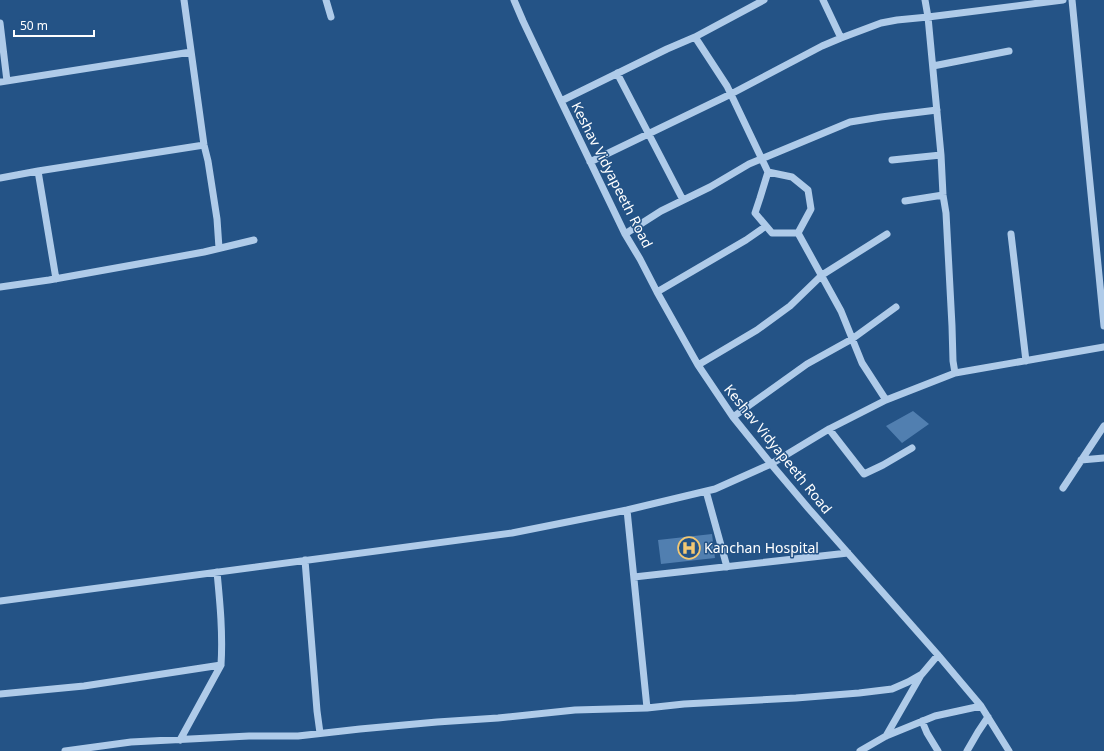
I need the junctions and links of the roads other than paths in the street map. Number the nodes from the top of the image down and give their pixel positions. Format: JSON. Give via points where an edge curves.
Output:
{"nodes":[{"id":1,"x":184,"y":0,"type":"edge"},
{"id":2,"x":326,"y":0,"type":"edge"},
{"id":3,"x":514,"y":0,"type":"edge"},
{"id":4,"x":764,"y":0,"type":"edge"},
{"id":5,"x":823,"y":0,"type":"edge"},
{"id":6,"x":925,"y":0,"type":"edge"},
{"id":7,"x":1063,"y":0,"type":"edge"},
{"id":8,"x":1072,"y":0,"type":"edge"},
{"id":9,"x":1014,"y":3,"type":"edge"},
{"id":10,"x":331,"y":17,"type":"dead end"},
{"id":11,"x":928,"y":17,"type":"junction"},
{"id":12,"x":0,"y":23,"type":"edge"},
{"id":13,"x":695,"y":37,"type":"junction"},
{"id":14,"x":841,"y":38,"type":"junction"},
{"id":15,"x":1009,"y":51,"type":"dead end"},
{"id":16,"x":191,"y":52,"type":"junction"},
{"id":17,"x":933,"y":66,"type":"junction"},
{"id":18,"x":617,"y":73,"type":"junction"},
{"id":19,"x":3,"y":81,"type":"edge"},
{"id":20,"x":731,"y":94,"type":"junction"},
{"id":21,"x":561,"y":101,"type":"junction"},
{"id":22,"x":937,"y":110,"type":"junction"},
{"id":23,"x":648,"y":134,"type":"junction"},
{"id":24,"x":204,"y":145,"type":"junction"},
{"id":25,"x":941,"y":155,"type":"junction"},
{"id":26,"x":762,"y":159,"type":"junction"},
{"id":27,"x":892,"y":160,"type":"dead end"},
{"id":28,"x":590,"y":162,"type":"junction"},
{"id":29,"x":38,"y":171,"type":"junction"},
{"id":30,"x":768,"y":172,"type":"junction"},
{"id":31,"x":0,"y":178,"type":"edge"},
{"id":32,"x":943,"y":195,"type":"junction"},
{"id":33,"x":683,"y":200,"type":"junction"},
{"id":34,"x":905,"y":200,"type":"dead end"},
{"id":35,"x":766,"y":226,"type":"junction"},
{"id":36,"x":798,"y":233,"type":"junction"},
{"id":37,"x":625,"y":234,"type":"junction"},
{"id":38,"x":887,"y":234,"type":"dead end"},
{"id":39,"x":1011,"y":234,"type":"dead end"},
{"id":40,"x":254,"y":240,"type":"dead end"},
{"id":41,"x":220,"y":248,"type":"junction"},
{"id":42,"x":822,"y":275,"type":"junction"},
{"id":43,"x":56,"y":279,"type":"junction"},
{"id":44,"x":0,"y":287,"type":"edge"},
{"id":45,"x":657,"y":292,"type":"junction"},
{"id":46,"x":896,"y":307,"type":"dead end"},
{"id":47,"x":1104,"y":326,"type":"edge"},
{"id":48,"x":852,"y":339,"type":"junction"},
{"id":49,"x":1104,"y":347,"type":"edge"},
{"id":50,"x":1026,"y":361,"type":"junction"},
{"id":51,"x":698,"y":365,"type":"junction"},
{"id":52,"x":955,"y":373,"type":"junction"},
{"id":53,"x":886,"y":400,"type":"junction"},
{"id":54,"x":733,"y":417,"type":"junction"},
{"id":55,"x":1104,"y":426,"type":"edge"},
{"id":56,"x":829,"y":429,"type":"junction"},
{"id":57,"x":912,"y":448,"type":"dead end"},
{"id":58,"x":1104,"y":458,"type":"edge"},
{"id":59,"x":1081,"y":460,"type":"junction"},
{"id":60,"x":771,"y":464,"type":"junction"},
{"id":61,"x":1063,"y":488,"type":"dead end"},
{"id":62,"x":706,"y":491,"type":"junction"},
{"id":63,"x":627,"y":510,"type":"junction"},
{"id":64,"x":848,"y":553,"type":"junction"},
{"id":65,"x":305,"y":560,"type":"junction"},
{"id":66,"x":727,"y":566,"type":"junction"},
{"id":67,"x":217,"y":572,"type":"junction"},
{"id":68,"x":634,"y":577,"type":"junction"},
{"id":69,"x":0,"y":601,"type":"edge"},
{"id":70,"x":938,"y":655,"type":"junction"},
{"id":71,"x":221,"y":664,"type":"junction"},
{"id":72,"x":922,"y":674,"type":"junction"},
{"id":73,"x":0,"y":694,"type":"edge"},
{"id":74,"x":981,"y":706,"type":"junction"},
{"id":75,"x":647,"y":708,"type":"junction"},
{"id":76,"x":988,"y":717,"type":"junction"},
{"id":77,"x":922,"y":721,"type":"junction"},
{"id":78,"x":320,"y":733,"type":"junction"},
{"id":79,"x":886,"y":736,"type":"junction"},
{"id":80,"x":180,"y":740,"type":"junction"},
{"id":81,"x":64,"y":751,"type":"edge"},
{"id":82,"x":860,"y":751,"type":"edge"},
{"id":83,"x":938,"y":751,"type":"edge"},
{"id":84,"x":968,"y":751,"type":"edge"},
{"id":85,"x":1009,"y":751,"type":"edge"}],
"edges":[{"from":1,"to":16,"type":"street"},
{"from":2,"to":10,"type":"street"},
{"from":3,"to":21,"type":"street","name":"Keshav Vidyapeeth Road"},
{"from":4,"to":13,"type":"street"},
{"from":5,"to":14,"type":"street"},
{"from":6,"to":11,"type":"street"},
{"from":7,"to":9,"type":"street"},
{"from":8,"to":47,"type":"street"},
{"from":9,"to":11,"type":"street"},
{"from":11,"to":14,"type":"street","via":[[881,23]]},
{"from":11,"to":17,"type":"street"},
{"from":12,"to":19,"type":"street"},
{"from":13,"to":18,"type":"street"},
{"from":13,"to":20,"type":"street"},
{"from":14,"to":20,"type":"street"},
{"from":15,"to":17,"type":"street"},
{"from":16,"to":19,"type":"street"},
{"from":16,"to":24,"type":"street"},
{"from":17,"to":22,"type":"street"},
{"from":18,"to":21,"type":"street"},
{"from":18,"to":23,"type":"street"},
{"from":20,"to":23,"type":"street"},
{"from":20,"to":26,"type":"street"},
{"from":21,"to":28,"type":"street","name":"Keshav Vidyapeeth Road"},
{"from":22,"to":25,"type":"street"},
{"from":22,"to":26,"type":"street","via":[[850,122]]},
{"from":23,"to":28,"type":"street"},
{"from":23,"to":33,"type":"street"},
{"from":24,"to":29,"type":"street"},
{"from":24,"to":41,"type":"street"},
{"from":25,"to":27,"type":"street"},
{"from":25,"to":32,"type":"street"},
{"from":26,"to":30,"type":"street"},
{"from":26,"to":33,"type":"street"},
{"from":28,"to":37,"type":"street","name":"Keshav Vidyapeeth Road"},
{"from":29,"to":31,"type":"street"},
{"from":29,"to":43,"type":"street"},
{"from":30,"to":35,"type":"street","via":[[755,213]]},
{"from":30,"to":36,"type":"street","via":[[792,177],[808,190],[810,209]]},
{"from":32,"to":34,"type":"street"},
{"from":32,"to":52,"type":"street"},
{"from":33,"to":37,"type":"street"},
{"from":35,"to":36,"type":"street","via":[[772,233]]},
{"from":35,"to":45,"type":"street"},
{"from":36,"to":42,"type":"street"},
{"from":37,"to":45,"type":"street","name":"Keshav Vidyapeeth Road"},
{"from":38,"to":42,"type":"street"},
{"from":39,"to":50,"type":"street"},
{"from":40,"to":41,"type":"street"},
{"from":41,"to":43,"type":"street"},
{"from":42,"to":48,"type":"street"},
{"from":42,"to":51,"type":"street","via":[[790,306]]},
{"from":43,"to":44,"type":"street"},
{"from":45,"to":51,"type":"street","name":"Keshav Vidyapeeth Road"},
{"from":46,"to":48,"type":"street"},
{"from":48,"to":53,"type":"street","via":[[862,363]]},
{"from":48,"to":54,"type":"street","via":[[807,364]]},
{"from":49,"to":50,"type":"street"},
{"from":50,"to":52,"type":"street"},
{"from":51,"to":54,"type":"street","name":"Keshav Vidyapeeth Road"},
{"from":52,"to":53,"type":"street"},
{"from":53,"to":56,"type":"street"},
{"from":54,"to":60,"type":"street","name":"Keshav Vidyapeeth Road"},
{"from":55,"to":59,"type":"street"},
{"from":56,"to":57,"type":"street","via":[[864,474]]},
{"from":56,"to":60,"type":"street"},
{"from":58,"to":59,"type":"street"},
{"from":59,"to":61,"type":"street"},
{"from":60,"to":62,"type":"street"},
{"from":60,"to":64,"type":"street","name":"Keshav Vidyapeeth Road"},
{"from":62,"to":63,"type":"street"},
{"from":62,"to":66,"type":"street"},
{"from":63,"to":65,"type":"street","via":[[512,534]]},
{"from":63,"to":68,"type":"street"},
{"from":64,"to":66,"type":"street"},
{"from":64,"to":70,"type":"street","name":"Keshav Vidyapeeth Road"},
{"from":65,"to":67,"type":"street"},
{"from":65,"to":78,"type":"street"},
{"from":66,"to":68,"type":"street"},
{"from":67,"to":69,"type":"street"},
{"from":67,"to":71,"type":"street","via":[[222,623]]},
{"from":68,"to":75,"type":"street"},
{"from":70,"to":72,"type":"street"},
{"from":70,"to":74,"type":"street","name":"Keshav Vidyapeeth Road"},
{"from":71,"to":73,"type":"street","via":[[84,686]]},
{"from":71,"to":80,"type":"street"},
{"from":72,"to":75,"type":"street","via":[[892,689]]},
{"from":72,"to":79,"type":"street"},
{"from":74,"to":76,"type":"street","name":"Keshav Vidyapeeth Road"},
{"from":74,"to":77,"type":"street"},
{"from":75,"to":78,"type":"street","via":[[574,710]]},
{"from":76,"to":84,"type":"street"},
{"from":76,"to":85,"type":"street","name":"Keshav Vidyapeeth Road"},
{"from":77,"to":79,"type":"street"},
{"from":77,"to":83,"type":"street"},
{"from":78,"to":80,"type":"street"},
{"from":79,"to":82,"type":"street"},
{"from":80,"to":81,"type":"street","via":[[131,742]]}]}
